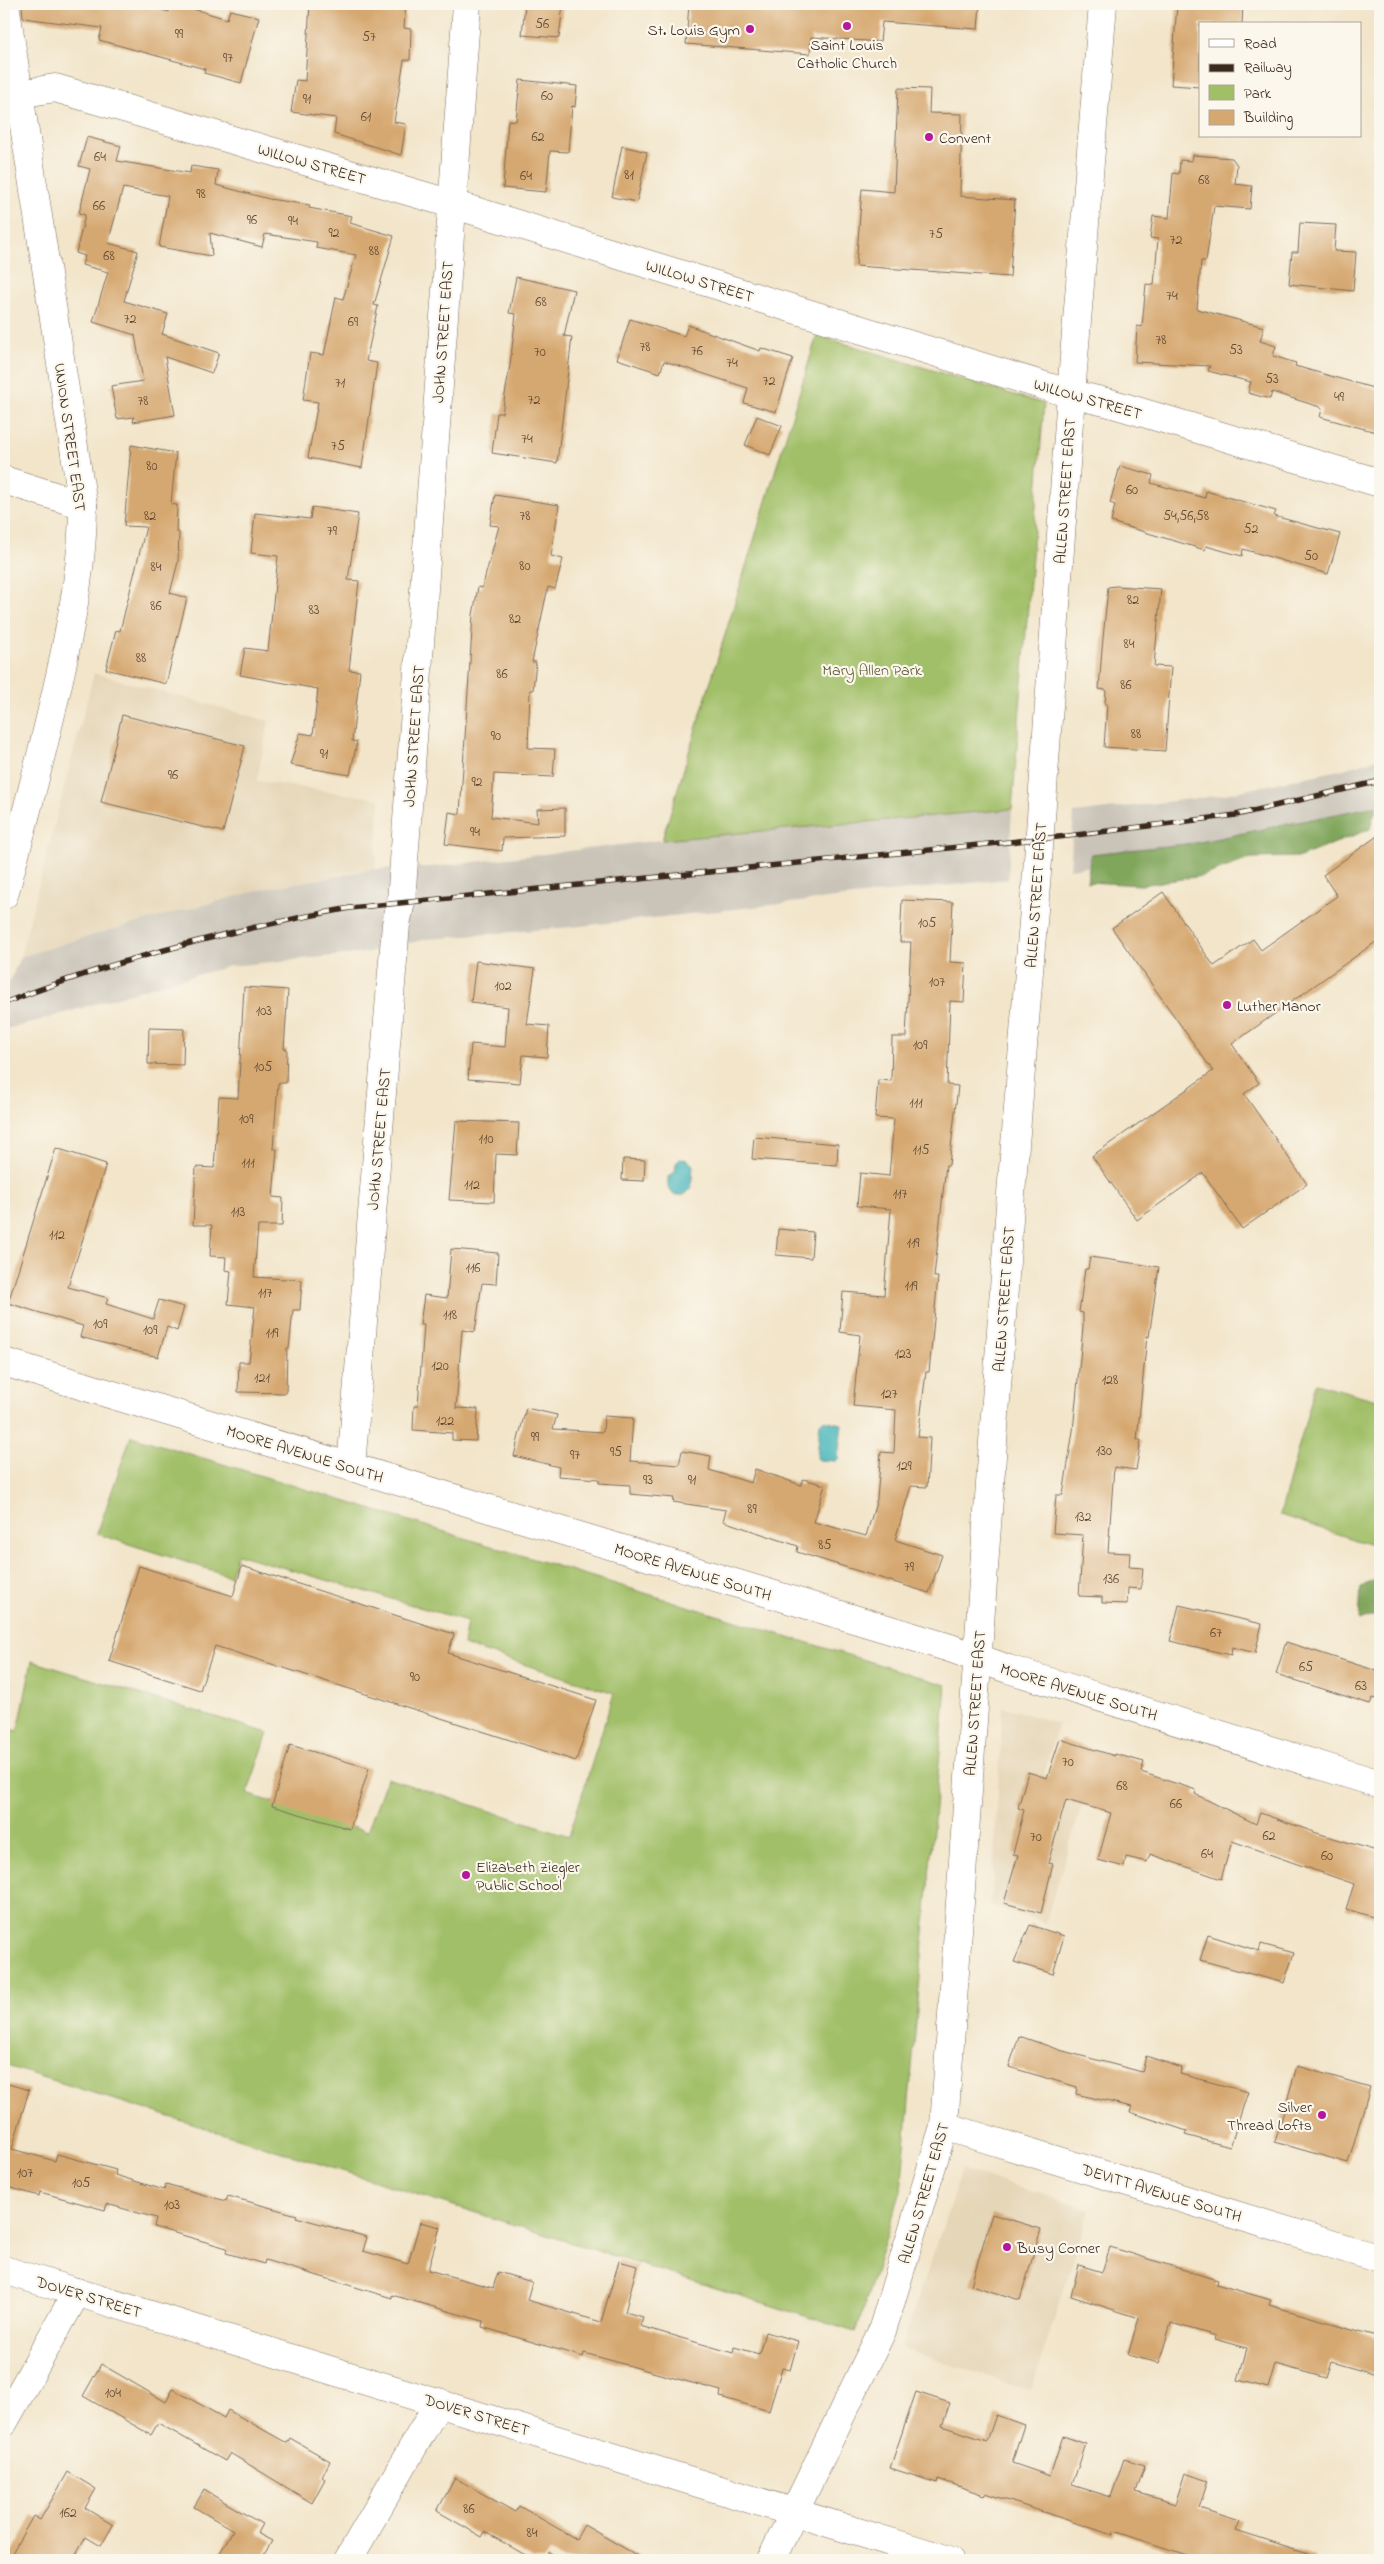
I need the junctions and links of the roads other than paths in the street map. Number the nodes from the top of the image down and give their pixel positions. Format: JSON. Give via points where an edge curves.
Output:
{"nodes":[{"id":1,"x":5,"y":4,"type":"edge"},
{"id":2,"x":467,"y":4,"type":"edge"},
{"id":3,"x":1103,"y":4,"type":"edge"},
{"id":4,"x":19,"y":94,"type":"junction"},
{"id":5,"x":452,"y":204,"type":"junction"},
{"id":6,"x":1071,"y":394,"type":"junction"},
{"id":7,"x":4,"y":480,"type":"edge"},
{"id":8,"x":1380,"y":483,"type":"edge"},
{"id":9,"x":83,"y":505,"type":"junction"},
{"id":10,"x":4,"y":895,"type":"edge"},
{"id":11,"x":4,"y":1362,"type":"edge"},
{"id":12,"x":351,"y":1467,"type":"junction"},
{"id":13,"x":976,"y":1658,"type":"junction"},
{"id":14,"x":1380,"y":1784,"type":"edge"},
{"id":15,"x":944,"y":2126,"type":"junction"},
{"id":16,"x":1380,"y":2259,"type":"edge"},
{"id":17,"x":4,"y":2270,"type":"edge"},
{"id":18,"x":77,"y":2292,"type":"junction"},
{"id":19,"x":439,"y":2402,"type":"junction"},
{"id":20,"x":4,"y":2422,"type":"edge"},
{"id":21,"x":795,"y":2513,"type":"junction"},
{"id":22,"x":348,"y":2560,"type":"edge"},
{"id":23,"x":770,"y":2560,"type":"edge"},
{"id":24,"x":949,"y":2560,"type":"edge"}],
"edges":[{"from":1,"to":4,"type":"street","name":"UNION STREET EAST"},
{"from":2,"to":5,"type":"street","name":"JOHN STREET EAST"},
{"from":3,"to":6,"type":"street","name":"ALLEN STREET EAST"},
{"from":4,"to":5,"type":"street","name":"WILLOW STREET","via":[[54,88]]},
{"from":4,"to":9,"type":"street","name":"UNION STREET EAST"},
{"from":5,"to":6,"type":"street","name":"WILLOW STREET"},
{"from":5,"to":12,"type":"street","name":"JOHN STREET EAST","via":[[400,902]]},
{"from":6,"to":8,"type":"street","name":"WILLOW STREET"},
{"from":6,"to":13,"type":"street","name":"ALLEN STREET EAST"},
{"from":7,"to":9,"type":"street"},
{"from":9,"to":10,"type":"street","name":"UNION STREET EAST","via":[[83,548],[71,620],[45,744]]},
{"from":11,"to":12,"type":"street","name":"MOORE AVENUE SOUTH"},
{"from":12,"to":13,"type":"street","name":"MOORE AVENUE SOUTH"},
{"from":13,"to":14,"type":"street","name":"MOORE AVENUE SOUTH"},
{"from":13,"to":15,"type":"street","name":"ALLEN STREET EAST"},
{"from":15,"to":16,"type":"street","name":"DEVITT AVENUE SOUTH"},
{"from":15,"to":21,"type":"street","name":"ALLEN STREET EAST","via":[[882,2331]]},
{"from":17,"to":18,"type":"street","name":"DOVER STREET"},
{"from":18,"to":19,"type":"street","name":"DOVER STREET"},
{"from":18,"to":20,"type":"street"},
{"from":19,"to":21,"type":"street","name":"DOVER STREET"},
{"from":19,"to":22,"type":"street"},
{"from":21,"to":23,"type":"street","name":"ALLEN STREET EAST"},
{"from":21,"to":24,"type":"street","name":"DOVER STREET"}]}
